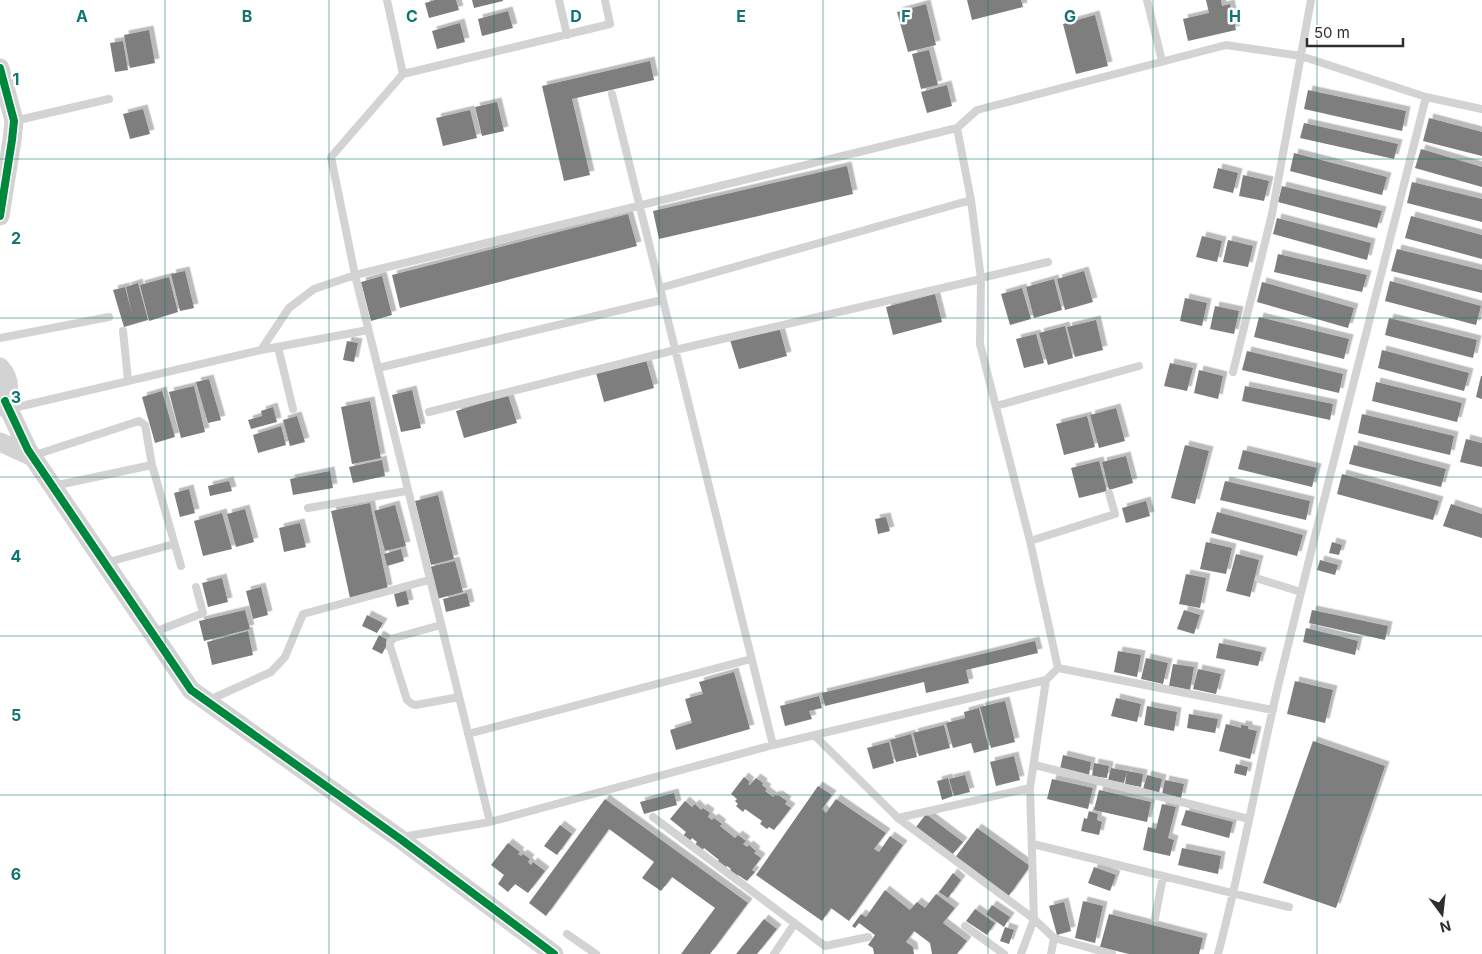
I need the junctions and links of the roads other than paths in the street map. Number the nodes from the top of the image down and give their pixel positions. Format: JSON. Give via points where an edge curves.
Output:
{"nodes":[{"id":1,"x":387,"y":0,"type":"edge"},
{"id":2,"x":559,"y":0,"type":"edge"},
{"id":3,"x":605,"y":0,"type":"edge"},
{"id":4,"x":1147,"y":0,"type":"edge"},
{"id":5,"x":1311,"y":0,"type":"edge"},
{"id":6,"x":567,"y":35,"type":"junction"},
{"id":7,"x":1301,"y":56,"type":"junction"},
{"id":8,"x":1162,"y":61,"type":"junction"},
{"id":9,"x":0,"y":68,"type":"edge"},
{"id":10,"x":403,"y":74,"type":"junction"},
{"id":11,"x":612,"y":94,"type":"dead end"},
{"id":12,"x":1426,"y":97,"type":"junction"},
{"id":13,"x":109,"y":99,"type":"dead end"},
{"id":14,"x":1482,"y":109,"type":"edge"},
{"id":15,"x":14,"y":121,"type":"junction"},
{"id":16,"x":957,"y":128,"type":"junction"},
{"id":17,"x":971,"y":200,"type":"junction"},
{"id":18,"x":639,"y":206,"type":"junction"},
{"id":19,"x":0,"y":216,"type":"edge"},
{"id":20,"x":1048,"y":262,"type":"dead end"},
{"id":21,"x":355,"y":276,"type":"junction"},
{"id":22,"x":981,"y":278,"type":"junction"},
{"id":23,"x":660,"y":288,"type":"junction"},
{"id":24,"x":662,"y":300,"type":"junction"},
{"id":25,"x":109,"y":317,"type":"dead end"},
{"id":26,"x":368,"y":330,"type":"junction"},
{"id":27,"x":123,"y":331,"type":"dead end"},
{"id":28,"x":0,"y":338,"type":"edge"},
{"id":29,"x":278,"y":347,"type":"junction"},
{"id":30,"x":261,"y":350,"type":"junction"},
{"id":31,"x":674,"y":350,"type":"junction"},
{"id":32,"x":1139,"y":366,"type":"dead end"},
{"id":33,"x":0,"y":367,"type":"edge"},
{"id":34,"x":378,"y":368,"type":"junction"},
{"id":35,"x":1234,"y":372,"type":"dead end"},
{"id":36,"x":128,"y":380,"type":"junction"},
{"id":37,"x":5,"y":406,"type":"edge"},
{"id":38,"x":996,"y":406,"type":"junction"},
{"id":39,"x":293,"y":410,"type":"dead end"},
{"id":40,"x":429,"y":412,"type":"dead end"},
{"id":41,"x":0,"y":442,"type":"edge"},
{"id":42,"x":33,"y":456,"type":"junction"},
{"id":43,"x":152,"y":465,"type":"junction"},
{"id":44,"x":53,"y":486,"type":"junction"},
{"id":45,"x":407,"y":491,"type":"junction"},
{"id":46,"x":1109,"y":493,"type":"dead end"},
{"id":47,"x":308,"y":508,"type":"dead end"},
{"id":48,"x":1030,"y":541,"type":"junction"},
{"id":49,"x":174,"y":544,"type":"junction"},
{"id":50,"x":105,"y":563,"type":"junction"},
{"id":51,"x":181,"y":566,"type":"dead end"},
{"id":52,"x":1259,"y":579,"type":"dead end"},
{"id":53,"x":430,"y":580,"type":"junction"},
{"id":54,"x":196,"y":587,"type":"dead end"},
{"id":55,"x":1301,"y":592,"type":"junction"},
{"id":56,"x":441,"y":625,"type":"junction"},
{"id":57,"x":152,"y":633,"type":"junction"},
{"id":58,"x":751,"y":659,"type":"junction"},
{"id":59,"x":1058,"y":668,"type":"junction"},
{"id":60,"x":1046,"y":680,"type":"junction"},
{"id":61,"x":459,"y":697,"type":"junction"},
{"id":62,"x":205,"y":701,"type":"junction"},
{"id":63,"x":1273,"y":710,"type":"junction"},
{"id":64,"x":468,"y":734,"type":"junction"},
{"id":65,"x":816,"y":736,"type":"junction"},
{"id":66,"x":773,"y":745,"type":"junction"},
{"id":67,"x":1035,"y":765,"type":"junction"},
{"id":68,"x":1030,"y":788,"type":"junction"},
{"id":69,"x":653,"y":817,"type":"dead end"},
{"id":70,"x":898,"y":818,"type":"junction"},
{"id":71,"x":1249,"y":819,"type":"junction"},
{"id":72,"x":490,"y":822,"type":"junction"},
{"id":73,"x":399,"y":838,"type":"junction"},
{"id":74,"x":1033,"y":844,"type":"junction"},
{"id":75,"x":1164,"y":877,"type":"junction"},
{"id":76,"x":1234,"y":893,"type":"junction"},
{"id":77,"x":1289,"y":906,"type":"dead end"},
{"id":78,"x":1034,"y":918,"type":"junction"},
{"id":79,"x":1155,"y":918,"type":"dead end"},
{"id":80,"x":795,"y":923,"type":"junction"},
{"id":81,"x":965,"y":926,"type":"dead end"},
{"id":82,"x":567,"y":934,"type":"dead end"},
{"id":83,"x":868,"y":937,"type":"dead end"},
{"id":84,"x":1054,"y":938,"type":"junction"},
{"id":85,"x":554,"y":954,"type":"edge"},
{"id":86,"x":596,"y":954,"type":"edge"},
{"id":87,"x":774,"y":954,"type":"edge"},
{"id":88,"x":1004,"y":954,"type":"edge"},
{"id":89,"x":1021,"y":954,"type":"edge"},
{"id":90,"x":1050,"y":954,"type":"edge"},
{"id":91,"x":1112,"y":954,"type":"edge"},
{"id":92,"x":1218,"y":954,"type":"edge"}],
"edges":[{"from":1,"to":10,"type":"lane"},
{"from":2,"to":6,"type":"lane"},
{"from":3,"to":6,"type":"lane","via":[[610,24]]},
{"from":4,"to":8,"type":"lane"},
{"from":5,"to":7,"type":"lane"},
{"from":6,"to":10,"type":"lane"},
{"from":7,"to":8,"type":"lane","via":[[1226,45]]},
{"from":7,"to":12,"type":"lane"},
{"from":7,"to":35,"type":"lane","via":[[1272,214]]},
{"from":8,"to":16,"type":"lane","via":[[976,110]]},
{"from":9,"to":15,"type":"street"},
{"from":10,"to":21,"type":"lane","via":[[331,157]]},
{"from":11,"to":18,"type":"lane"},
{"from":12,"to":14,"type":"lane"},
{"from":12,"to":55,"type":"lane"},
{"from":13,"to":15,"type":"lane"},
{"from":15,"to":19,"type":"street"},
{"from":16,"to":17,"type":"lane"},
{"from":16,"to":18,"type":"lane"},
{"from":17,"to":22,"type":"lane"},
{"from":17,"to":23,"type":"lane"},
{"from":18,"to":21,"type":"lane"},
{"from":18,"to":23,"type":"lane"},
{"from":20,"to":22,"type":"lane"},
{"from":21,"to":26,"type":"lane"},
{"from":21,"to":30,"type":"lane","via":[[314,289],[288,308]]},
{"from":22,"to":31,"type":"lane"},
{"from":22,"to":38,"type":"lane","via":[[980,344]]},
{"from":23,"to":24,"type":"lane"},
{"from":24,"to":31,"type":"lane"},
{"from":24,"to":34,"type":"lane"},
{"from":25,"to":28,"type":"lane"},
{"from":26,"to":29,"type":"lane"},
{"from":26,"to":34,"type":"lane"},
{"from":27,"to":36,"type":"lane"},
{"from":29,"to":30,"type":"lane"},
{"from":29,"to":39,"type":"lane"},
{"from":30,"to":36,"type":"lane"},
{"from":31,"to":40,"type":"lane"},
{"from":31,"to":58,"type":"lane"},
{"from":32,"to":38,"type":"lane"},
{"from":33,"to":37,"type":"street","via":[[9,386]]},
{"from":34,"to":45,"type":"lane"},
{"from":36,"to":37,"type":"lane"},
{"from":37,"to":42,"type":"street"},
{"from":38,"to":48,"type":"lane"},
{"from":41,"to":42,"type":"street"},
{"from":42,"to":43,"type":"lane","via":[[139,421],[145,425]]},
{"from":42,"to":44,"type":"street"},
{"from":43,"to":44,"type":"lane"},
{"from":43,"to":49,"type":"lane"},
{"from":44,"to":50,"type":"street"},
{"from":45,"to":47,"type":"lane"},
{"from":45,"to":53,"type":"lane"},
{"from":46,"to":48,"type":"lane","via":[[1115,514]]},
{"from":48,"to":59,"type":"lane"},
{"from":49,"to":50,"type":"lane"},
{"from":49,"to":51,"type":"lane"},
{"from":50,"to":57,"type":"street"},
{"from":52,"to":55,"type":"lane"},
{"from":53,"to":56,"type":"lane"},
{"from":53,"to":62,"type":"lane","via":[[304,614],[285,657],[271,672]]},
{"from":54,"to":57,"type":"lane","via":[[203,613]]},
{"from":55,"to":63,"type":"lane"},
{"from":56,"to":61,"type":"lane"},
{"from":56,"to":61,"type":"lane","via":[[394,638],[390,646],[409,702],[416,704]]},
{"from":57,"to":62,"type":"street","via":[[191,690]]},
{"from":58,"to":64,"type":"lane"},
{"from":58,"to":66,"type":"lane"},
{"from":59,"to":60,"type":"lane"},
{"from":59,"to":63,"type":"lane"},
{"from":60,"to":65,"type":"lane"},
{"from":60,"to":67,"type":"lane"},
{"from":61,"to":64,"type":"lane"},
{"from":62,"to":73,"type":"street"},
{"from":63,"to":71,"type":"lane"},
{"from":64,"to":72,"type":"lane"},
{"from":65,"to":66,"type":"lane"},
{"from":65,"to":70,"type":"lane"},
{"from":66,"to":72,"type":"lane"},
{"from":67,"to":68,"type":"lane"},
{"from":67,"to":71,"type":"lane"},
{"from":68,"to":70,"type":"lane"},
{"from":68,"to":74,"type":"lane"},
{"from":69,"to":80,"type":"lane"},
{"from":70,"to":78,"type":"lane"},
{"from":71,"to":76,"type":"lane"},
{"from":72,"to":73,"type":"lane"},
{"from":73,"to":85,"type":"street"},
{"from":74,"to":75,"type":"lane"},
{"from":74,"to":78,"type":"lane"},
{"from":75,"to":76,"type":"lane"},
{"from":75,"to":79,"type":"lane"},
{"from":76,"to":77,"type":"lane"},
{"from":76,"to":92,"type":"lane"},
{"from":78,"to":84,"type":"lane"},
{"from":78,"to":89,"type":"lane"},
{"from":80,"to":83,"type":"lane","via":[[825,946]]},
{"from":80,"to":87,"type":"lane"},
{"from":81,"to":88,"type":"lane"},
{"from":82,"to":86,"type":"lane"},
{"from":84,"to":90,"type":"lane"},
{"from":84,"to":91,"type":"lane"}]}
